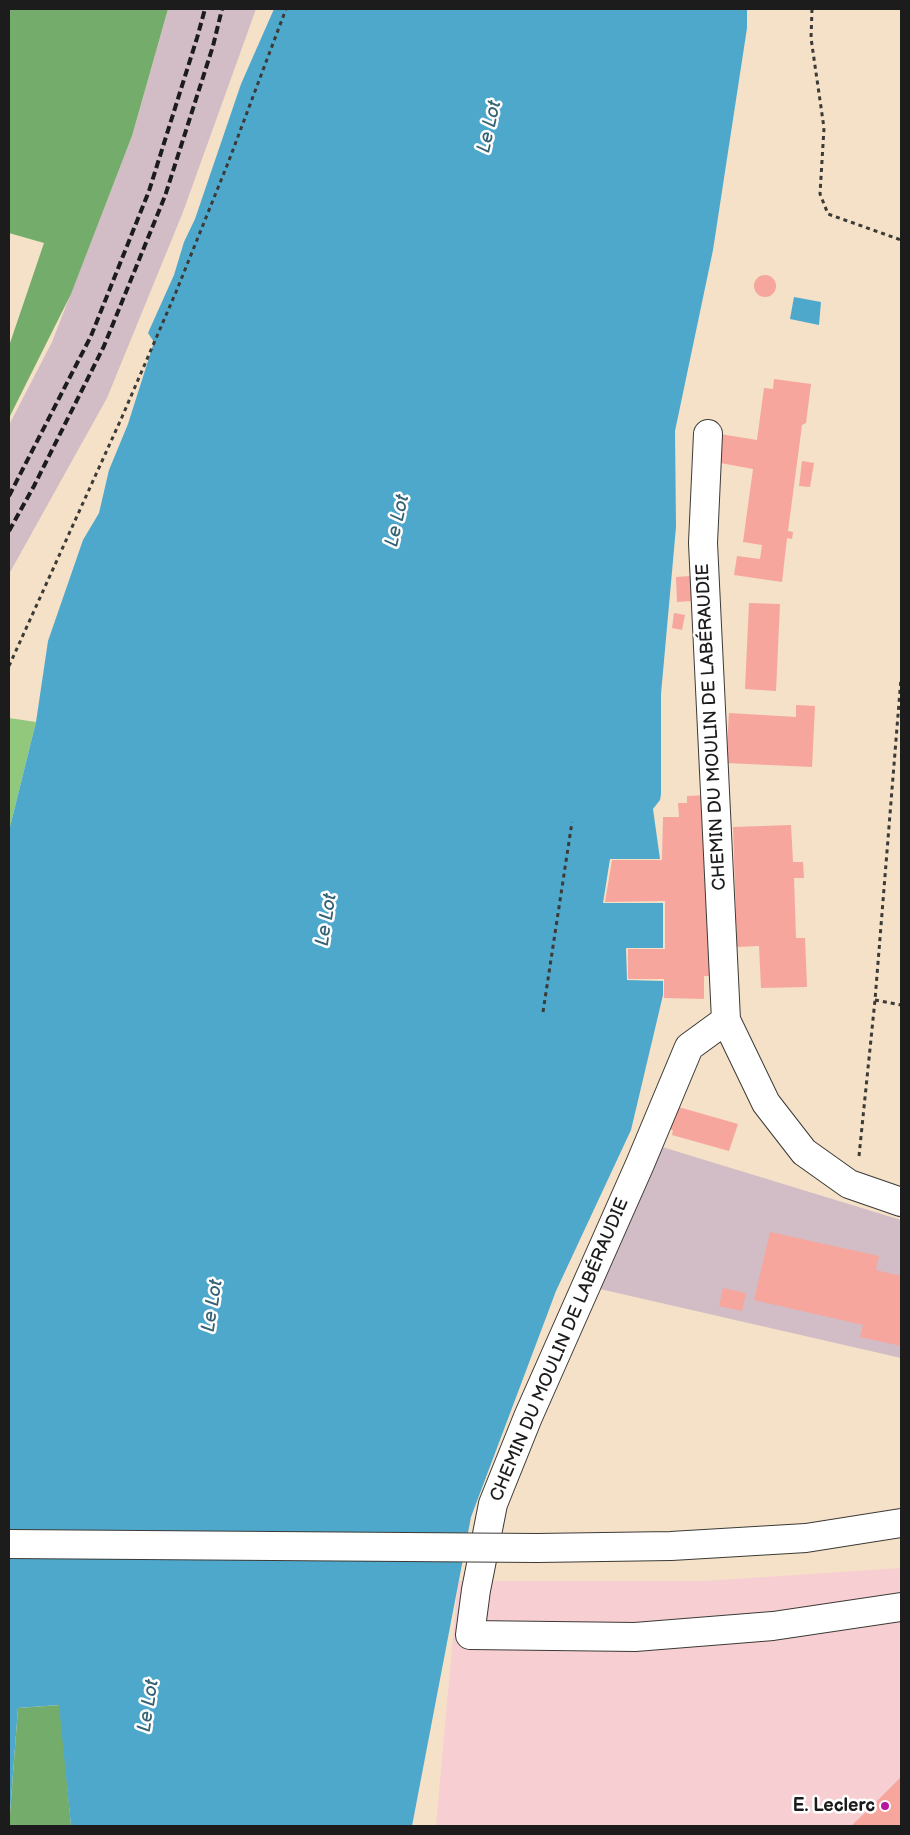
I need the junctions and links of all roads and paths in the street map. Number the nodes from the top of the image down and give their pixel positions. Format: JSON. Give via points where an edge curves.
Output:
{"nodes":[{"id":1,"x":286,"y":9,"type":"edge"},
{"id":2,"x":812,"y":9,"type":"edge"},
{"id":3,"x":901,"y":240,"type":"edge"},
{"id":4,"x":708,"y":434,"type":"dead end"},
{"id":5,"x":10,"y":666,"type":"edge"},
{"id":6,"x":901,"y":678,"type":"edge"},
{"id":7,"x":572,"y":822,"type":"dead end"},
{"id":8,"x":875,"y":1000,"type":"junction"},
{"id":9,"x":901,"y":1005,"type":"edge"},
{"id":10,"x":543,"y":1012,"type":"dead end"},
{"id":11,"x":726,"y":1020,"type":"junction"},
{"id":12,"x":867,"y":1160,"type":"dead end"},
{"id":13,"x":901,"y":1202,"type":"edge"},
{"id":14,"x":901,"y":1523,"type":"edge"},
{"id":15,"x":9,"y":1544,"type":"edge"},
{"id":16,"x":901,"y":1607,"type":"edge"}],
"edges":[{"from":1,"to":5,"type":"path","via":[[176,292]]},
{"from":2,"to":3,"type":"path","via":[[811,38],[824,128],[820,194],[828,214]]},
{"from":4,"to":11,"type":"street","name":"CHEMIN DU MOULIN DE LABÉRAUDIE","via":[[703,543]]},
{"from":6,"to":8,"type":"path"},
{"from":7,"to":10,"type":"path"},
{"from":8,"to":9,"type":"path"},
{"from":8,"to":12,"type":"path","via":[[858,1156]]},
{"from":11,"to":13,"type":"street","name":"CHEMIN DU MOULIN DE LABÉRAUDIE","via":[[766,1103],[804,1152],[849,1184]]},
{"from":11,"to":16,"type":"street","name":"CHEMIN DU MOULIN DE LABÉRAUDIE","via":[[689,1047],[528,1417],[493,1504],[470,1635],[635,1637],[774,1626]]},
{"from":14,"to":15,"type":"street","bridge":true,"via":[[806,1538],[671,1546]]}]}
